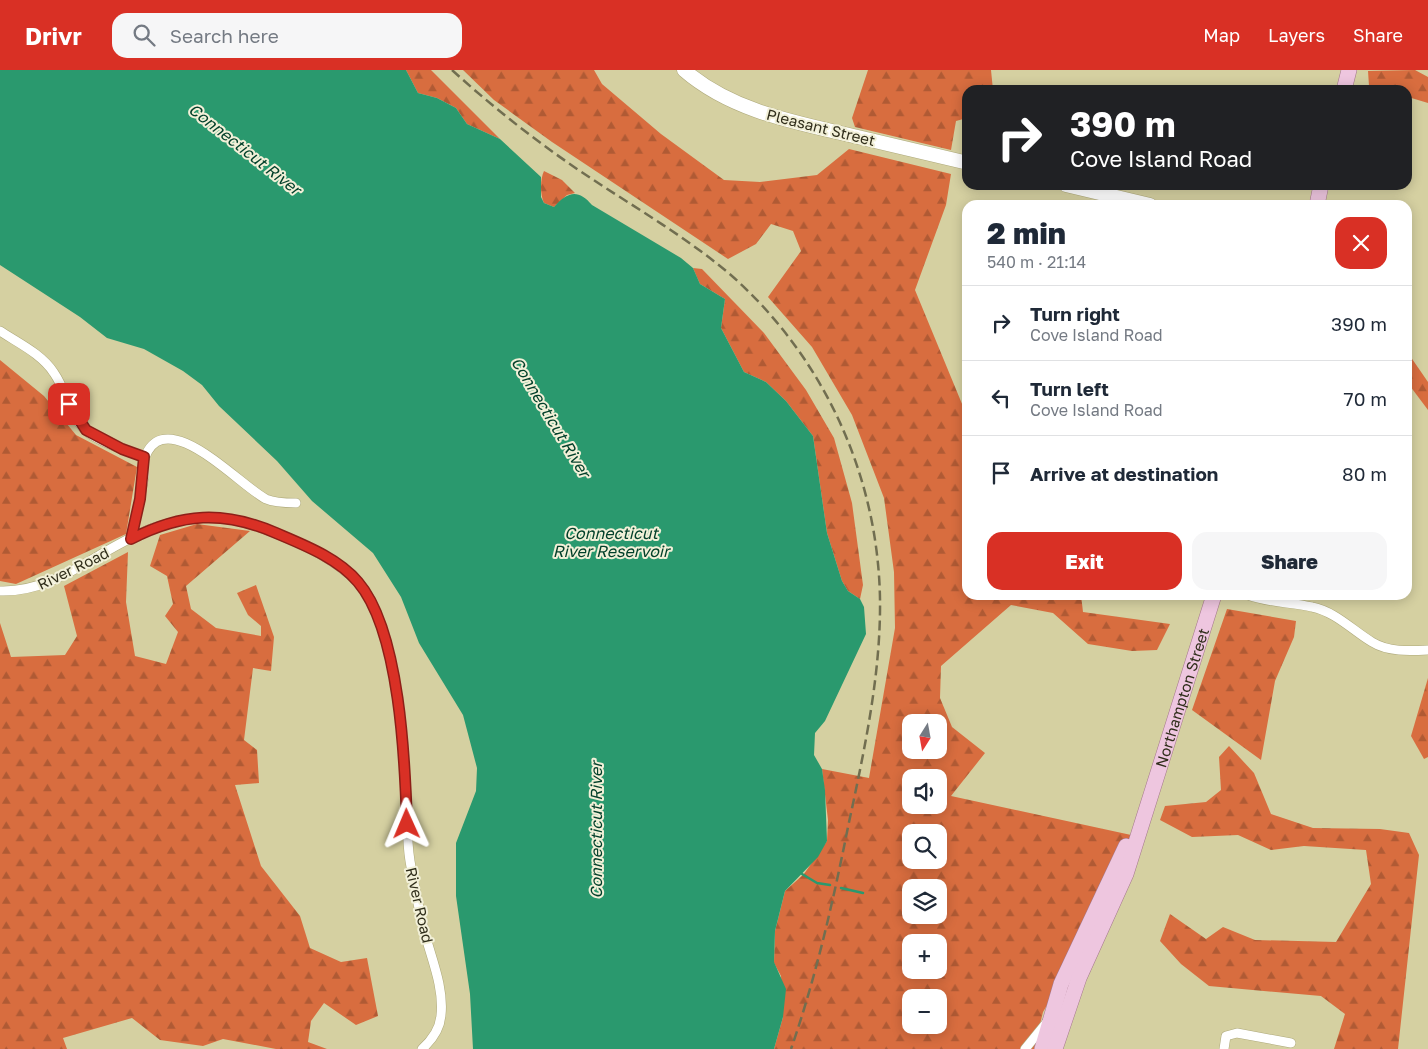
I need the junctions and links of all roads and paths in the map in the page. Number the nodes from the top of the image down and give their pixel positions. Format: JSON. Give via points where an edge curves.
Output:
{"nodes":[{"id":1,"x":684,"y":70,"type":"edge"},
{"id":2,"x":1349,"y":70,"type":"edge"},
{"id":3,"x":1345,"y":85,"type":"edge"},
{"id":4,"x":962,"y":162,"type":"edge"},
{"id":5,"x":1084,"y":190,"type":"edge"},
{"id":6,"x":1119,"y":200,"type":"edge"},
{"id":7,"x":0,"y":331,"type":"edge"},
{"id":8,"x":144,"y":457,"type":"junction"},
{"id":9,"x":296,"y":503,"type":"dead end"},
{"id":10,"x":131,"y":539,"type":"junction"},
{"id":11,"x":0,"y":591,"type":"edge"},
{"id":12,"x":1212,"y":600,"type":"edge"},
{"id":13,"x":1271,"y":600,"type":"edge"},
{"id":14,"x":1428,"y":650,"type":"edge"},
{"id":15,"x":1148,"y":799,"type":"junction"},
{"id":16,"x":1050,"y":1018,"type":"junction"},
{"id":17,"x":1291,"y":1043,"type":"dead end"},
{"id":18,"x":422,"y":1049,"type":"edge"},
{"id":19,"x":1025,"y":1049,"type":"edge"},
{"id":20,"x":1042,"y":1049,"type":"edge"},
{"id":21,"x":1055,"y":1049,"type":"edge"},
{"id":22,"x":1224,"y":1049,"type":"edge"}],
"edges":[{"from":1,"to":4,"type":"street","name":"Pleasant Street","via":[[703,86],[730,101],[764,113]]},
{"from":2,"to":3,"type":"main road"},
{"from":5,"to":6,"type":"street"},
{"from":7,"to":8,"type":"street","via":[[34,352],[54,372],[86,430]]},
{"from":8,"to":9,"type":"street","via":[[164,437],[175,439],[205,454],[267,499]]},
{"from":8,"to":10,"type":"street","via":[[140,499]]},
{"from":10,"to":11,"type":"street","name":"River Road","via":[[58,579],[20,592]]},
{"from":10,"to":18,"type":"street","name":"River Road","via":[[190,517],[224,518],[257,525],[332,561],[357,581],[372,604],[383,632],[394,680],[403,747],[407,842],[425,932],[440,985],[442,1016],[436,1032]]},
{"from":12,"to":15,"type":"main road","name":"Northampton Street"},
{"from":13,"to":14,"type":"street","via":[[1326,612],[1374,643],[1396,650]]},
{"from":15,"to":16,"type":"main road","via":[[1068,967]]},
{"from":15,"to":21,"type":"main road","via":[[1126,874],[1079,978]]},
{"from":16,"to":19,"type":"street"},
{"from":16,"to":20,"type":"main road"},
{"from":17,"to":22,"type":"street","via":[[1237,1033],[1226,1036]]}]}
